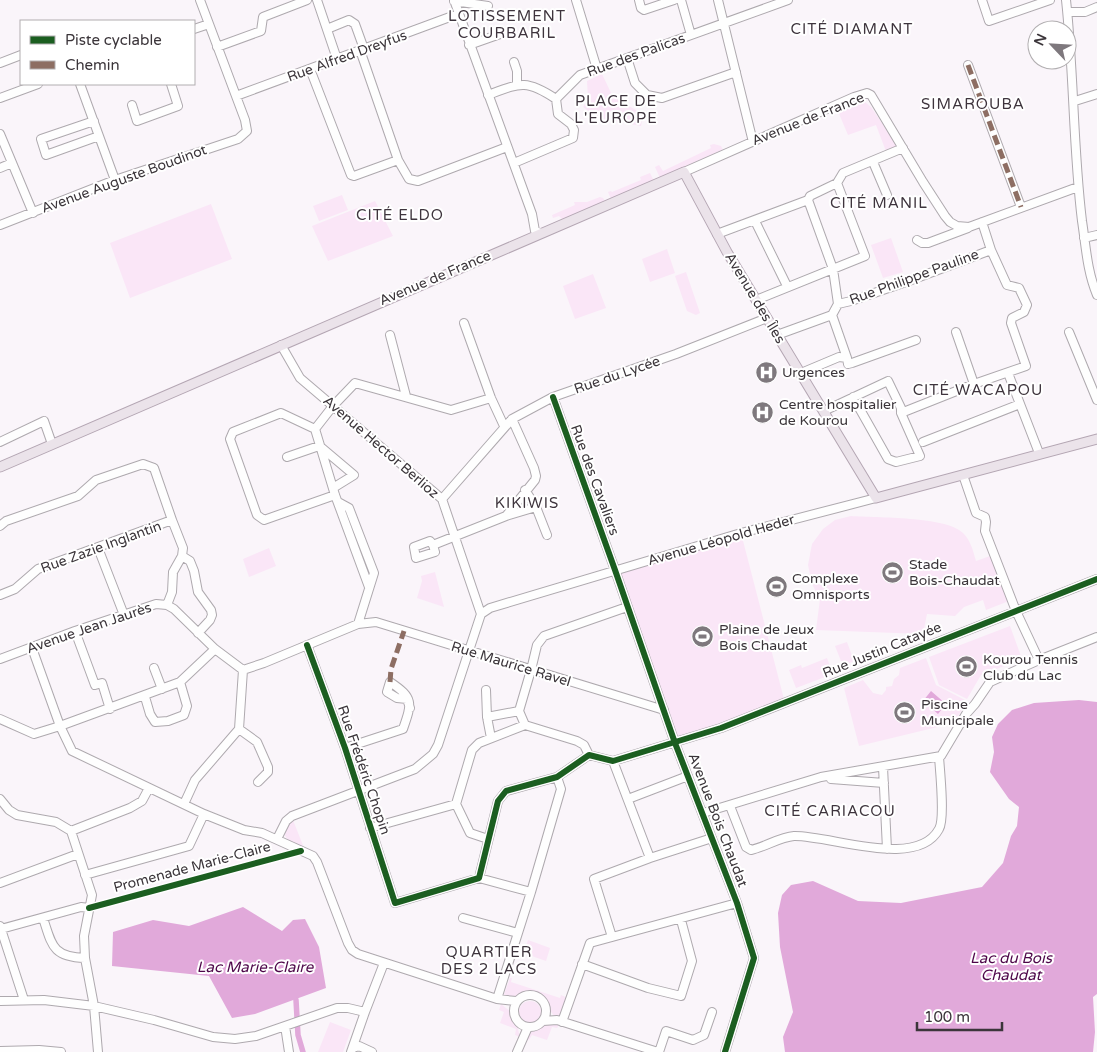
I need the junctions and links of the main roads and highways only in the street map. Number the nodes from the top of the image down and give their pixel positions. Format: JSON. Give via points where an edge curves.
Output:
{"nodes":[{"id":1,"x":684,"y":172,"type":"joint"},
{"id":2,"x":1097,"y":439,"type":"edge"},
{"id":3,"x":0,"y":466,"type":"edge"},
{"id":4,"x":876,"y":498,"type":"joint"}],
"edges":[{"from":1,"to":3,"type":"main road","name":"Avenue de France"},
{"from":1,"to":4,"type":"main road","name":"Avenue des Îles","via":[[717,234]]},
{"from":2,"to":4,"type":"main road","name":"Avenue Léopold Heder"}]}
